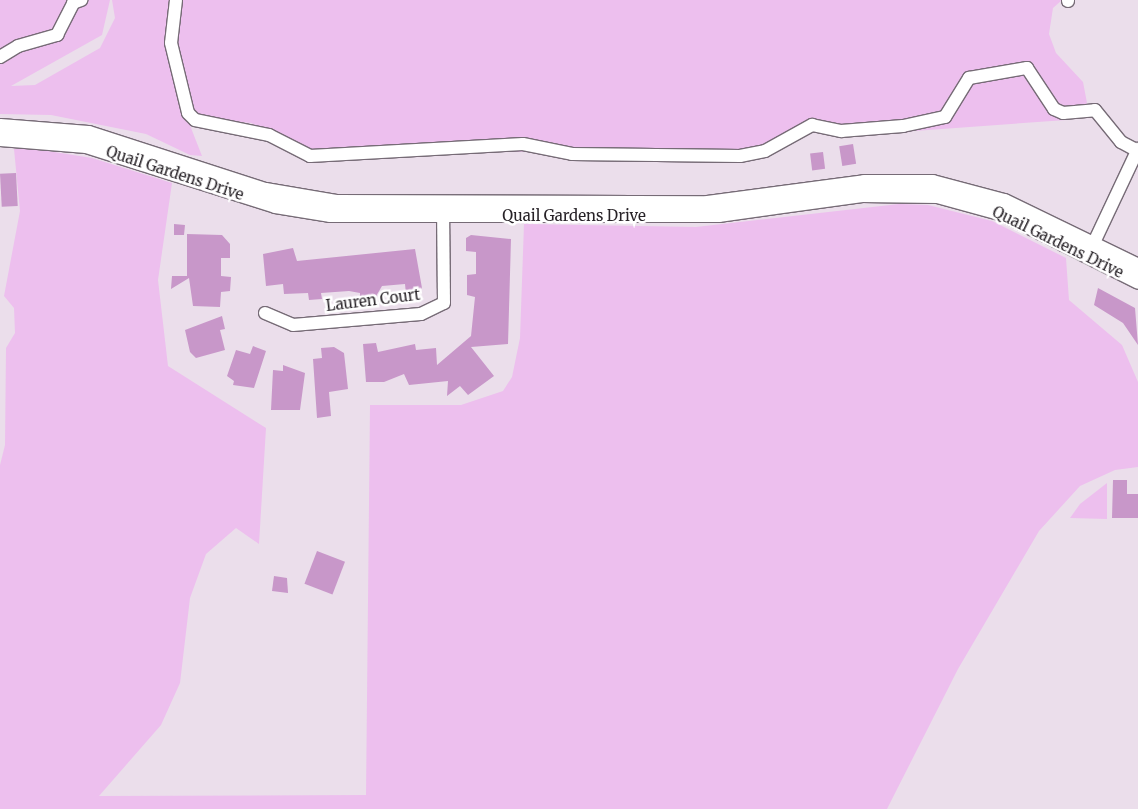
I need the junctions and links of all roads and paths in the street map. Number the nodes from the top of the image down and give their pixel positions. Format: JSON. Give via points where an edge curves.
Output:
{"nodes":[{"id":1,"x":81,"y":0,"type":"edge"},
{"id":2,"x":176,"y":0,"type":"edge"},
{"id":3,"x":0,"y":57,"type":"edge"},
{"id":4,"x":0,"y":126,"type":"edge"},
{"id":5,"x":0,"y":138,"type":"edge"},
{"id":6,"x":1138,"y":150,"type":"edge"},
{"id":7,"x":442,"y":209,"type":"junction"},
{"id":8,"x":1090,"y":249,"type":"junction"},
{"id":9,"x":1138,"y":266,"type":"edge"},
{"id":10,"x":1138,"y":281,"type":"edge"},
{"id":11,"x":265,"y":312,"type":"dead end"}],
"edges":[{"from":1,"to":3,"type":"street","via":[[73,3],[57,34],[18,46]]},
{"from":2,"to":6,"type":"street","via":[[171,43],[188,113],[195,120],[269,135],[310,156],[523,144],[572,154],[740,156],[765,151],[812,124],[841,131],[903,126],[945,116],[969,78],[1027,68],[1054,109],[1063,113],[1095,110],[1121,142]]},
{"from":4,"to":7,"type":"main road","name":"Quail Gardens Drive","via":[[96,135],[265,190],[314,200]]},
{"from":5,"to":7,"type":"main road","name":"Quail Gardens Drive","via":[[86,145],[305,211]]},
{"from":6,"to":8,"type":"street"},
{"from":7,"to":8,"type":"main road","name":"Quail Gardens Drive","via":[[718,214],[862,194],[909,192],[984,206]]},
{"from":7,"to":11,"type":"street","name":"Lauren Court","via":[[444,303],[421,314],[293,325]]},
{"from":8,"to":9,"type":"main road","name":"Quail Gardens Drive"},
{"from":8,"to":10,"type":"main road","name":"Quail Gardens Drive"}]}
